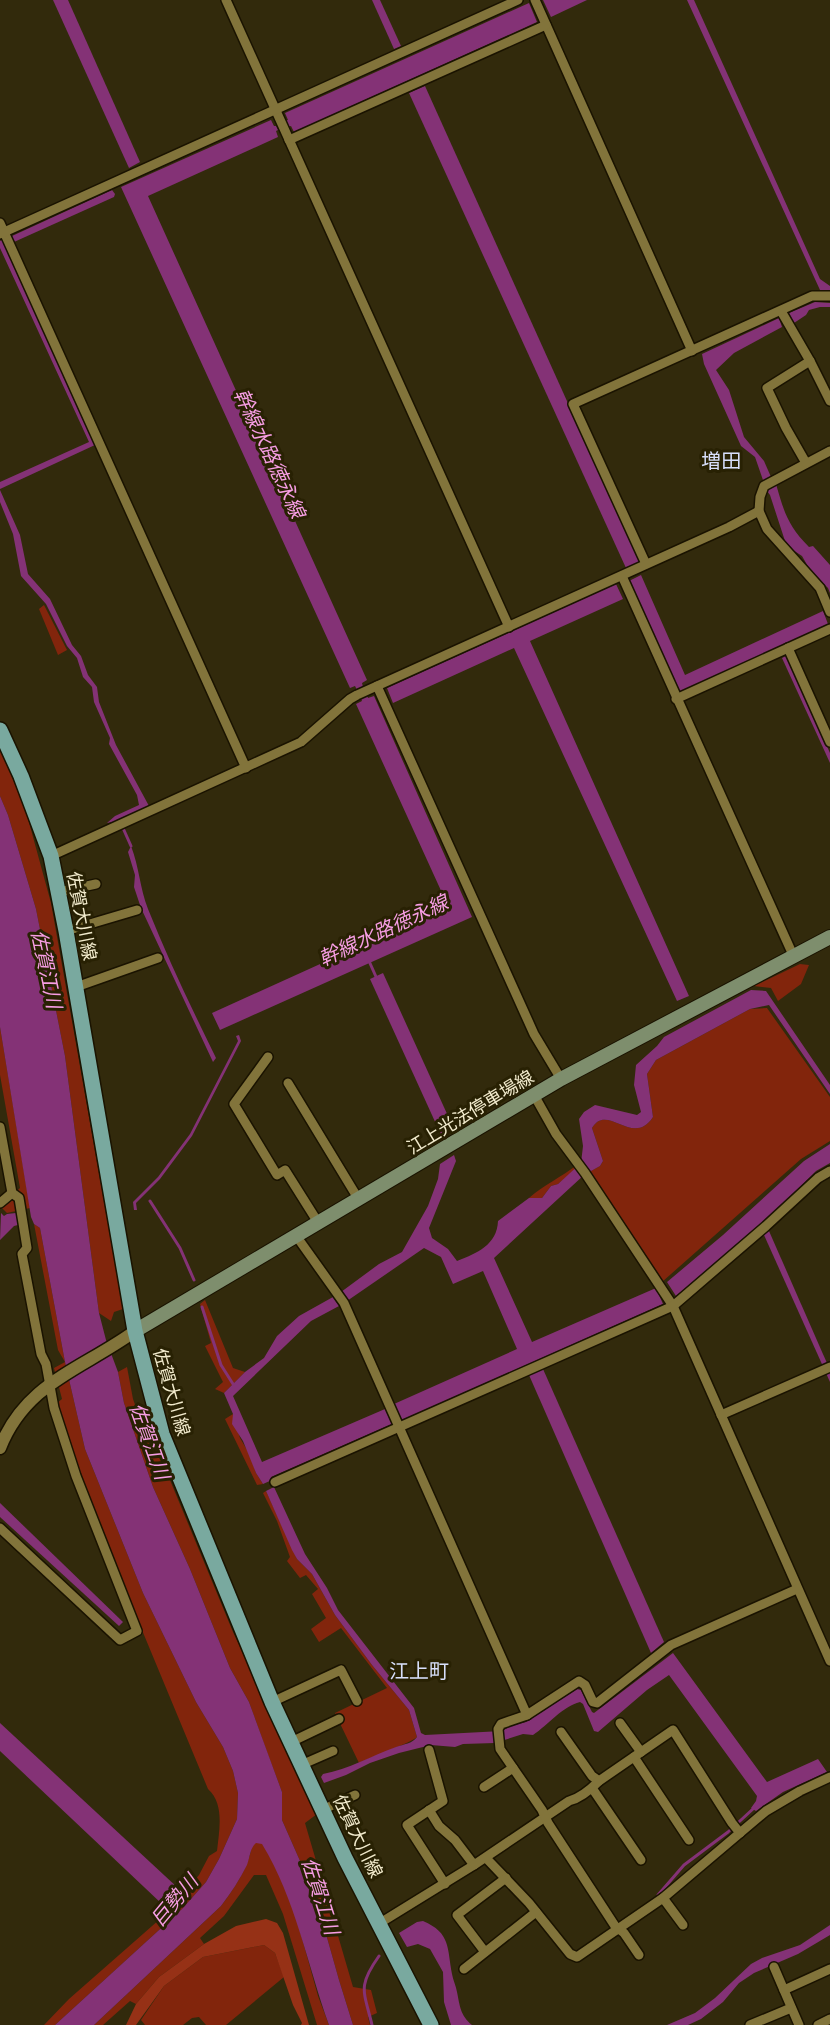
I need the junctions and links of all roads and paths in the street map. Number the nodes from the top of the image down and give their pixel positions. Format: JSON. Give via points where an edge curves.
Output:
{"nodes":[{"id":1,"x":226,"y":0,"type":"edge"},
{"id":2,"x":518,"y":0,"type":"edge"},
{"id":3,"x":535,"y":2,"type":"edge"},
{"id":4,"x":546,"y":25,"type":"junction"},
{"id":5,"x":275,"y":109,"type":"junction"},
{"id":6,"x":289,"y":140,"type":"junction"},
{"id":7,"x":1,"y":230,"type":"edge"},
{"id":8,"x":830,"y":296,"type":"edge"},
{"id":9,"x":782,"y":311,"type":"junction"},
{"id":10,"x":692,"y":351,"type":"junction"},
{"id":11,"x":810,"y":361,"type":"junction"},
{"id":12,"x":830,"y":401,"type":"edge"},
{"id":13,"x":830,"y":451,"type":"edge"},
{"id":14,"x":806,"y":463,"type":"junction"},
{"id":15,"x":759,"y":512,"type":"junction"},
{"id":16,"x":646,"y":564,"type":"junction"},
{"id":17,"x":622,"y":576,"type":"junction"},
{"id":18,"x":830,"y":611,"type":"edge"},
{"id":19,"x":510,"y":627,"type":"junction"},
{"id":20,"x":830,"y":629,"type":"edge"},
{"id":21,"x":788,"y":648,"type":"junction"},
{"id":22,"x":377,"y":686,"type":"junction"},
{"id":23,"x":676,"y":699,"type":"junction"},
{"id":24,"x":0,"y":730,"type":"edge"},
{"id":25,"x":830,"y":742,"type":"edge"},
{"id":26,"x":246,"y":768,"type":"junction"},
{"id":27,"x":51,"y":856,"type":"junction"},
{"id":28,"x":96,"y":884,"type":"dead end"},
{"id":29,"x":59,"y":892,"type":"junction"},
{"id":30,"x":137,"y":910,"type":"dead end"},
{"id":31,"x":66,"y":931,"type":"junction"},
{"id":32,"x":830,"y":937,"type":"edge"},
{"id":33,"x":793,"y":956,"type":"junction"},
{"id":34,"x":158,"y":958,"type":"dead end"},
{"id":35,"x":76,"y":987,"type":"junction"},
{"id":36,"x":268,"y":1057,"type":"dead end"},
{"id":37,"x":561,"y":1079,"type":"junction"},
{"id":38,"x":288,"y":1083,"type":"dead end"},
{"id":39,"x":534,"y":1095,"type":"junction"},
{"id":40,"x":0,"y":1127,"type":"edge"},
{"id":41,"x":830,"y":1171,"type":"edge"},
{"id":42,"x":12,"y":1192,"type":"junction"},
{"id":43,"x":359,"y":1200,"type":"junction"},
{"id":44,"x":0,"y":1203,"type":"edge"},
{"id":45,"x":319,"y":1224,"type":"junction"},
{"id":46,"x":297,"y":1237,"type":"junction"},
{"id":47,"x":673,"y":1306,"type":"junction"},
{"id":48,"x":135,"y":1331,"type":"junction"},
{"id":49,"x":826,"y":1369,"type":"edge"},
{"id":50,"x":52,"y":1382,"type":"junction"},
{"id":51,"x":721,"y":1415,"type":"junction"},
{"id":52,"x":399,"y":1428,"type":"junction"},
{"id":53,"x":0,"y":1448,"type":"edge"},
{"id":54,"x":276,"y":1482,"type":"dead end"},
{"id":55,"x":0,"y":1528,"type":"edge"},
{"id":56,"x":797,"y":1589,"type":"junction"},
{"id":57,"x":830,"y":1661,"type":"edge"},
{"id":58,"x":357,"y":1701,"type":"dead end"},
{"id":59,"x":272,"y":1702,"type":"junction"},
{"id":60,"x":527,"y":1715,"type":"junction"},
{"id":61,"x":339,"y":1719,"type":"dead end"},
{"id":62,"x":620,"y":1723,"type":"dead end"},
{"id":63,"x":561,"y":1732,"type":"dead end"},
{"id":64,"x":291,"y":1742,"type":"junction"},
{"id":65,"x":429,"y":1750,"type":"dead end"},
{"id":66,"x":333,"y":1751,"type":"dead end"},
{"id":67,"x":637,"y":1755,"type":"junction"},
{"id":68,"x":301,"y":1765,"type":"junction"},
{"id":69,"x":513,"y":1768,"type":"junction"},
{"id":70,"x":825,"y":1779,"type":"edge"},
{"id":71,"x":595,"y":1785,"type":"junction"},
{"id":72,"x":484,"y":1787,"type":"dead end"},
{"id":73,"x":355,"y":1795,"type":"dead end"},
{"id":74,"x":322,"y":1809,"type":"junction"},
{"id":75,"x":429,"y":1810,"type":"junction"},
{"id":76,"x":545,"y":1817,"type":"junction"},
{"id":77,"x":740,"y":1833,"type":"junction"},
{"id":78,"x":689,"y":1840,"type":"dead end"},
{"id":79,"x":486,"y":1858,"type":"junction"},
{"id":80,"x":641,"y":1860,"type":"dead end"},
{"id":81,"x":474,"y":1866,"type":"junction"},
{"id":82,"x":506,"y":1878,"type":"junction"},
{"id":83,"x":445,"y":1884,"type":"junction"},
{"id":84,"x":663,"y":1898,"type":"junction"},
{"id":85,"x":536,"y":1912,"type":"junction"},
{"id":86,"x":380,"y":1923,"type":"junction"},
{"id":87,"x":682,"y":1925,"type":"dead end"},
{"id":88,"x":619,"y":1929,"type":"junction"},
{"id":89,"x":485,"y":1952,"type":"junction"},
{"id":90,"x":639,"y":1955,"type":"dead end"},
{"id":91,"x":774,"y":1967,"type":"dead end"},
{"id":92,"x":465,"y":1969,"type":"dead end"},
{"id":93,"x":830,"y":1969,"type":"edge"},
{"id":94,"x":784,"y":1990,"type":"junction"},
{"id":95,"x":791,"y":2008,"type":"junction"},
{"id":96,"x":830,"y":2019,"type":"edge"},
{"id":97,"x":430,"y":2025,"type":"edge"},
{"id":98,"x":750,"y":2025,"type":"edge"},
{"id":99,"x":799,"y":2025,"type":"edge"},
{"id":100,"x":818,"y":2025,"type":"edge"}],
"edges":[{"from":1,"to":5,"type":"street"},
{"from":2,"to":5,"type":"street"},
{"from":3,"to":4,"type":"street"},
{"from":4,"to":6,"type":"street"},
{"from":4,"to":10,"type":"street"},
{"from":5,"to":6,"type":"street"},
{"from":5,"to":7,"type":"street"},
{"from":6,"to":19,"type":"street"},
{"from":7,"to":26,"type":"street"},
{"from":8,"to":9,"type":"street","via":[[812,296]]},
{"from":9,"to":10,"type":"street"},
{"from":9,"to":11,"type":"street"},
{"from":10,"to":16,"type":"street","via":[[573,404]]},
{"from":11,"to":12,"type":"street"},
{"from":11,"to":14,"type":"street","via":[[767,388]]},
{"from":13,"to":14,"type":"street"},
{"from":14,"to":15,"type":"street","via":[[764,486]]},
{"from":15,"to":16,"type":"street"},
{"from":15,"to":18,"type":"street","via":[[767,529],[820,588]]},
{"from":16,"to":17,"type":"street"},
{"from":17,"to":19,"type":"street"},
{"from":17,"to":23,"type":"street"},
{"from":19,"to":22,"type":"street"},
{"from":20,"to":21,"type":"street"},
{"from":21,"to":23,"type":"street"},
{"from":21,"to":25,"type":"street"},
{"from":22,"to":26,"type":"street","via":[[350,699],[301,742]]},
{"from":22,"to":37,"type":"street","via":[[534,1034]]},
{"from":23,"to":33,"type":"street"},
{"from":24,"to":27,"type":"main road","name":"佐賀大川線"},
{"from":26,"to":27,"type":"street"},
{"from":27,"to":29,"type":"main road","name":"佐賀大川線"},
{"from":28,"to":29,"type":"street"},
{"from":29,"to":31,"type":"main road","name":"佐賀大川線"},
{"from":30,"to":31,"type":"street"},
{"from":31,"to":35,"type":"main road","name":"佐賀大川線"},
{"from":32,"to":33,"type":"main road","name":"江上光法停車場線"},
{"from":33,"to":37,"type":"main road","name":"江上光法停車場線"},
{"from":34,"to":35,"type":"street"},
{"from":35,"to":48,"type":"main road","name":"佐賀大川線"},
{"from":36,"to":45,"type":"street","via":[[234,1104],[277,1175],[285,1170]]},
{"from":37,"to":39,"type":"main road","name":"江上光法停車場線"},
{"from":38,"to":43,"type":"street"},
{"from":39,"to":43,"type":"main road","name":"江上光法停車場線"},
{"from":39,"to":47,"type":"street","via":[[556,1134]]},
{"from":40,"to":42,"type":"street"},
{"from":41,"to":47,"type":"street"},
{"from":42,"to":44,"type":"street"},
{"from":42,"to":50,"type":"street","via":[[19,1198],[27,1248],[22,1254],[41,1354]]},
{"from":43,"to":45,"type":"main road","name":"江上光法停車場線"},
{"from":45,"to":46,"type":"main road","name":"江上光法停車場線"},
{"from":46,"to":48,"type":"main road","name":"江上光法停車場線"},
{"from":46,"to":52,"type":"street","via":[[344,1303]]},
{"from":47,"to":51,"type":"street"},
{"from":47,"to":52,"type":"street"},
{"from":48,"to":50,"type":"street"},
{"from":48,"to":59,"type":"main road","name":"佐賀大川線","via":[[162,1434]]},
{"from":49,"to":51,"type":"street"},
{"from":50,"to":53,"type":"street","via":[[14,1419]]},
{"from":50,"to":55,"type":"street","via":[[54,1408],[76,1476],[137,1631],[120,1640]]},
{"from":51,"to":56,"type":"street"},
{"from":52,"to":54,"type":"street"},
{"from":52,"to":60,"type":"street"},
{"from":56,"to":57,"type":"street"},
{"from":56,"to":60,"type":"street","via":[[671,1645],[597,1703],[579,1681]]},
{"from":58,"to":59,"type":"street","via":[[341,1670]]},
{"from":59,"to":64,"type":"main road","name":"佐賀大川線"},
{"from":60,"to":69,"type":"street","via":[[501,1724],[498,1730],[498,1744]]},
{"from":61,"to":64,"type":"street"},
{"from":62,"to":67,"type":"street"},
{"from":63,"to":71,"type":"street"},
{"from":64,"to":68,"type":"main road","name":"佐賀大川線"},
{"from":65,"to":75,"type":"street","via":[[443,1801]]},
{"from":66,"to":68,"type":"street"},
{"from":67,"to":71,"type":"street"},
{"from":67,"to":77,"type":"street","via":[[673,1731]]},
{"from":67,"to":78,"type":"street"},
{"from":68,"to":74,"type":"main road","name":"佐賀大川線"},
{"from":69,"to":72,"type":"street"},
{"from":69,"to":76,"type":"street"},
{"from":70,"to":77,"type":"street","via":[[783,1800]]},
{"from":71,"to":76,"type":"street"},
{"from":71,"to":80,"type":"street"},
{"from":73,"to":74,"type":"street"},
{"from":74,"to":86,"type":"main road","name":"佐賀大川線"},
{"from":75,"to":81,"type":"street"},
{"from":75,"to":83,"type":"street","via":[[407,1825]]},
{"from":76,"to":79,"type":"street"},
{"from":76,"to":88,"type":"street"},
{"from":77,"to":84,"type":"street"},
{"from":79,"to":81,"type":"street"},
{"from":79,"to":82,"type":"street"},
{"from":81,"to":83,"type":"street"},
{"from":82,"to":85,"type":"street"},
{"from":82,"to":89,"type":"street","via":[[457,1915]]},
{"from":83,"to":86,"type":"street"},
{"from":84,"to":87,"type":"street"},
{"from":84,"to":88,"type":"street"},
{"from":85,"to":88,"type":"street","via":[[570,1954],[577,1957]]},
{"from":85,"to":89,"type":"street"},
{"from":86,"to":97,"type":"main road","name":"佐賀大川線"},
{"from":88,"to":90,"type":"street"},
{"from":89,"to":92,"type":"street"},
{"from":91,"to":94,"type":"street"},
{"from":93,"to":94,"type":"street"},
{"from":94,"to":95,"type":"street"},
{"from":95,"to":98,"type":"street"},
{"from":95,"to":99,"type":"street"},
{"from":96,"to":100,"type":"street"}]}
